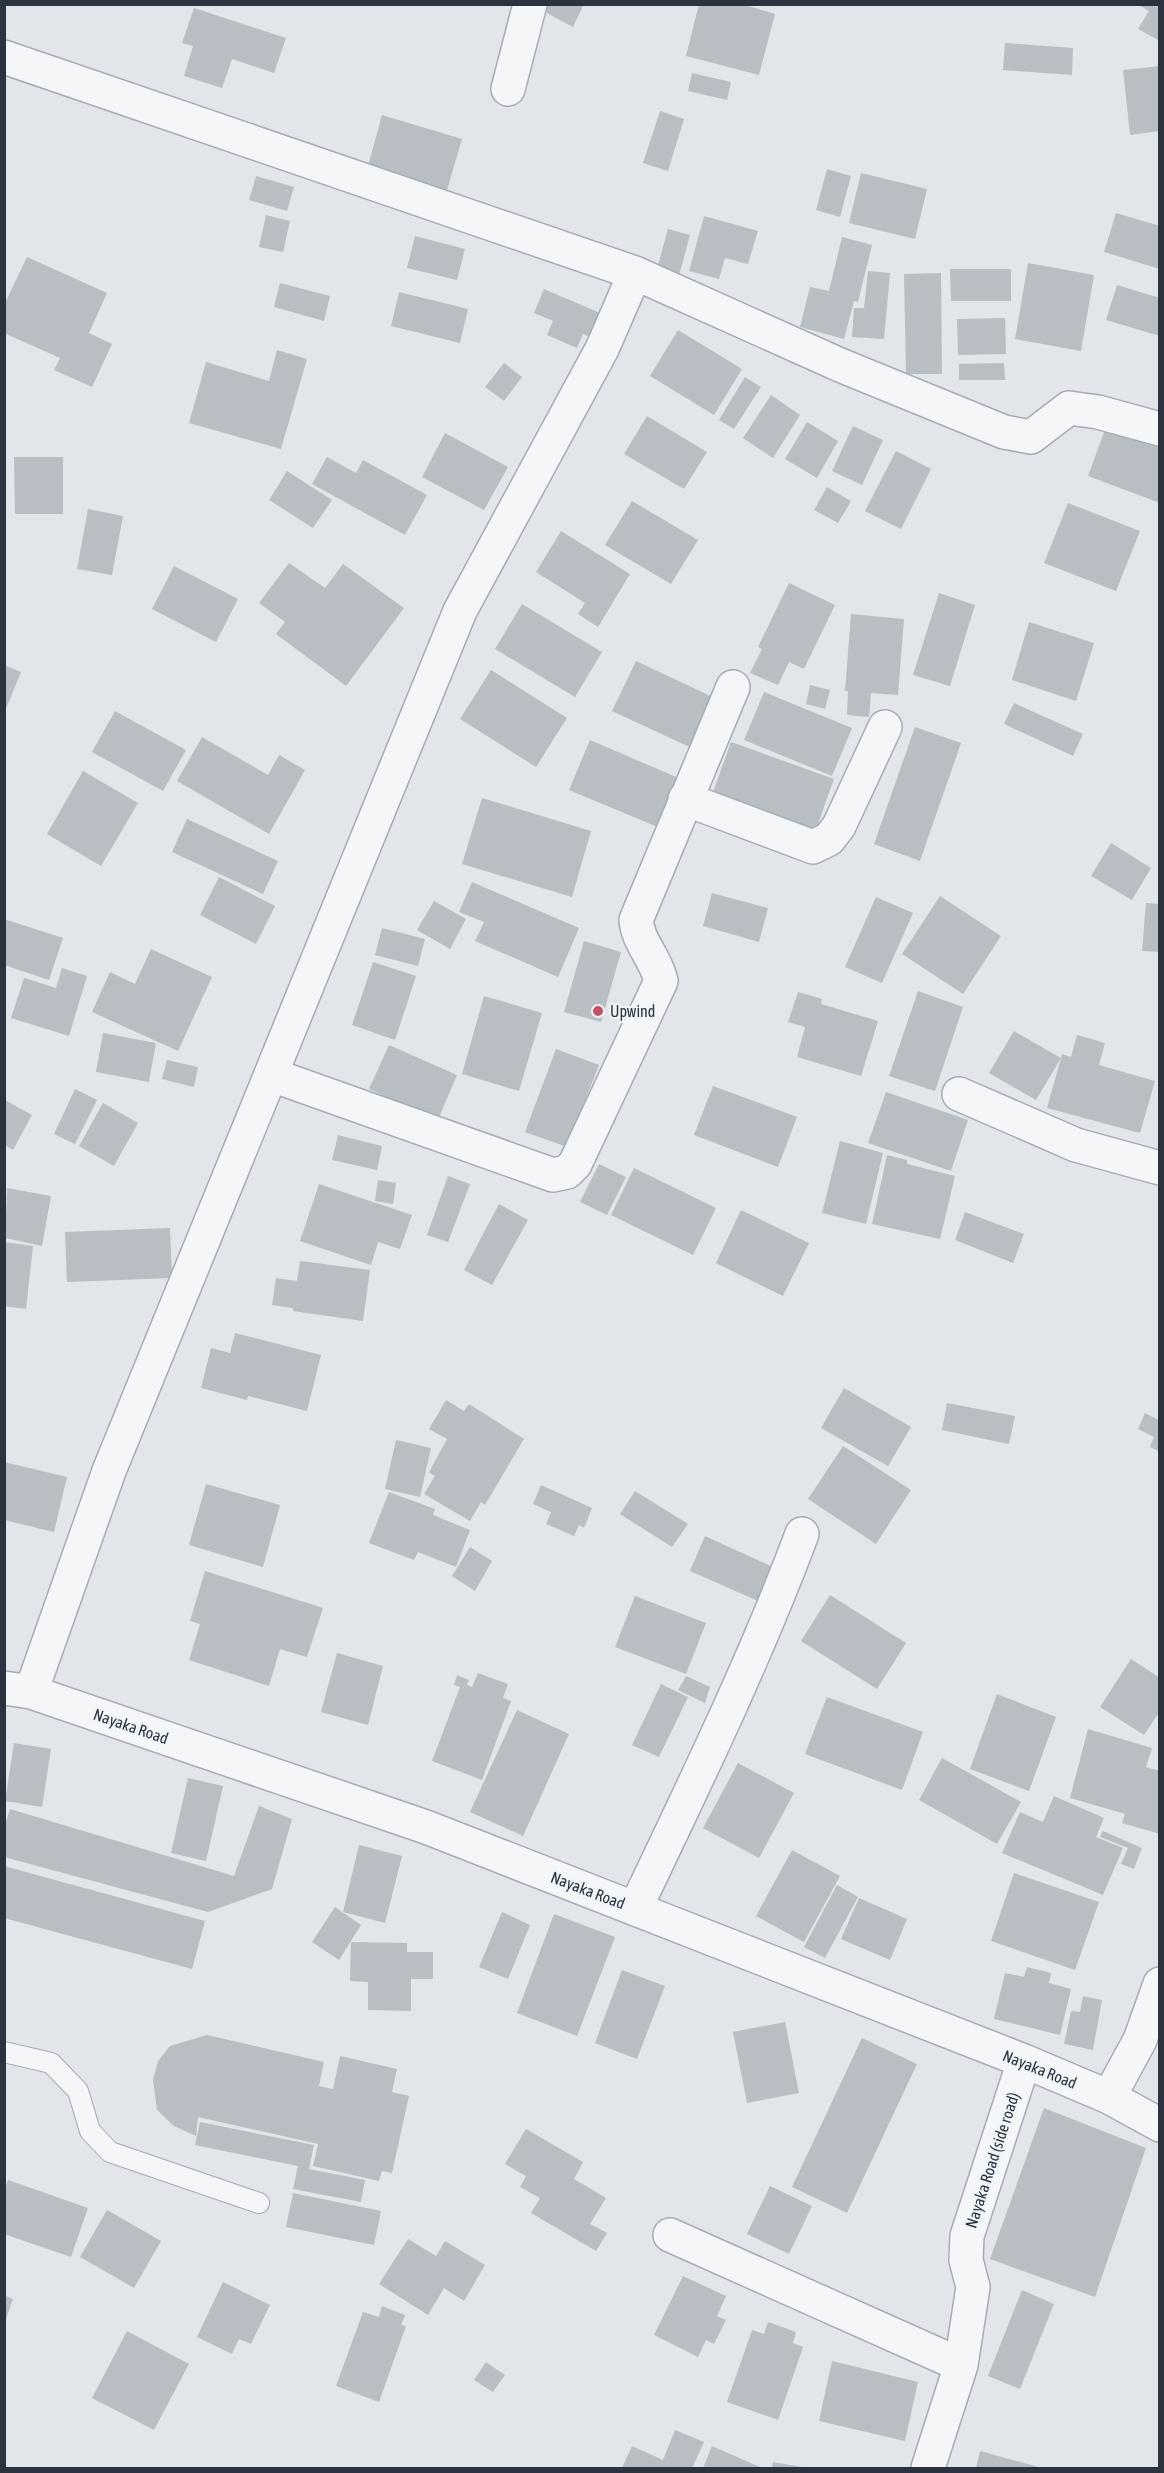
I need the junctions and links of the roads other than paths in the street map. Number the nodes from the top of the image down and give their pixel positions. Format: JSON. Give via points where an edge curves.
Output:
{"nodes":[{"id":1,"x":530,"y":4,"type":"edge"},
{"id":2,"x":4,"y":57,"type":"edge"},
{"id":3,"x":508,"y":89,"type":"dead end"},
{"id":4,"x":635,"y":273,"type":"junction"},
{"id":5,"x":1160,"y":429,"type":"edge"},
{"id":6,"x":733,"y":687,"type":"dead end"},
{"id":7,"x":885,"y":727,"type":"dead end"},
{"id":8,"x":685,"y":799,"type":"junction"},
{"id":9,"x":272,"y":1075,"type":"junction"},
{"id":10,"x":959,"y":1094,"type":"dead end"},
{"id":11,"x":1160,"y":1168,"type":"edge"},
{"id":12,"x":802,"y":1534,"type":"dead end"},
{"id":13,"x":18,"y":1690,"type":"edge"},
{"id":14,"x":635,"y":1909,"type":"junction"},
{"id":15,"x":1160,"y":1983,"type":"edge"},
{"id":16,"x":4,"y":2052,"type":"edge"},
{"id":17,"x":1024,"y":2061,"type":"junction"},
{"id":18,"x":1109,"y":2097,"type":"junction"},
{"id":19,"x":1160,"y":2125,"type":"edge"},
{"id":20,"x":259,"y":2203,"type":"dead end"},
{"id":21,"x":670,"y":2235,"type":"dead end"},
{"id":22,"x":961,"y":2365,"type":"junction"},
{"id":23,"x":928,"y":2469,"type":"edge"}],
"edges":[{"from":1,"to":3,"type":"street"},
{"from":2,"to":4,"type":"street"},
{"from":4,"to":5,"type":"street","via":[[840,365],[1004,432],[1031,437],[1069,408]]},
{"from":4,"to":9,"type":"street","via":[[602,349],[460,611]]},
{"from":6,"to":8,"type":"street"},
{"from":7,"to":8,"type":"street","via":[[839,826],[829,839],[813,847]]},
{"from":8,"to":9,"type":"street","via":[[636,920],[638,935],[657,964],[661,981],[575,1164],[567,1172],[554,1175]]},
{"from":9,"to":13,"type":"street"},
{"from":10,"to":11,"type":"street","via":[[1076,1145]]},
{"from":12,"to":14,"type":"street","via":[[711,1749]]},
{"from":13,"to":14,"type":"street","name":"Nayaka Road","via":[[426,1827]]},
{"from":14,"to":17,"type":"street","name":"Nayaka Road"},
{"from":15,"to":18,"type":"street","via":[[1140,2040]]},
{"from":16,"to":20,"type":"lane","via":[[51,2063],[78,2091],[90,2131],[110,2152]]},
{"from":17,"to":18,"type":"street","name":"Nayaka Road"},
{"from":17,"to":22,"type":"street","name":"Nayaka Road (side road)","via":[[967,2236],[966,2260],[973,2287]]},
{"from":18,"to":19,"type":"street","name":"Nayaka Road"},
{"from":21,"to":22,"type":"street"},
{"from":22,"to":23,"type":"street","name":"Nayaka Road (side road)"}]}
